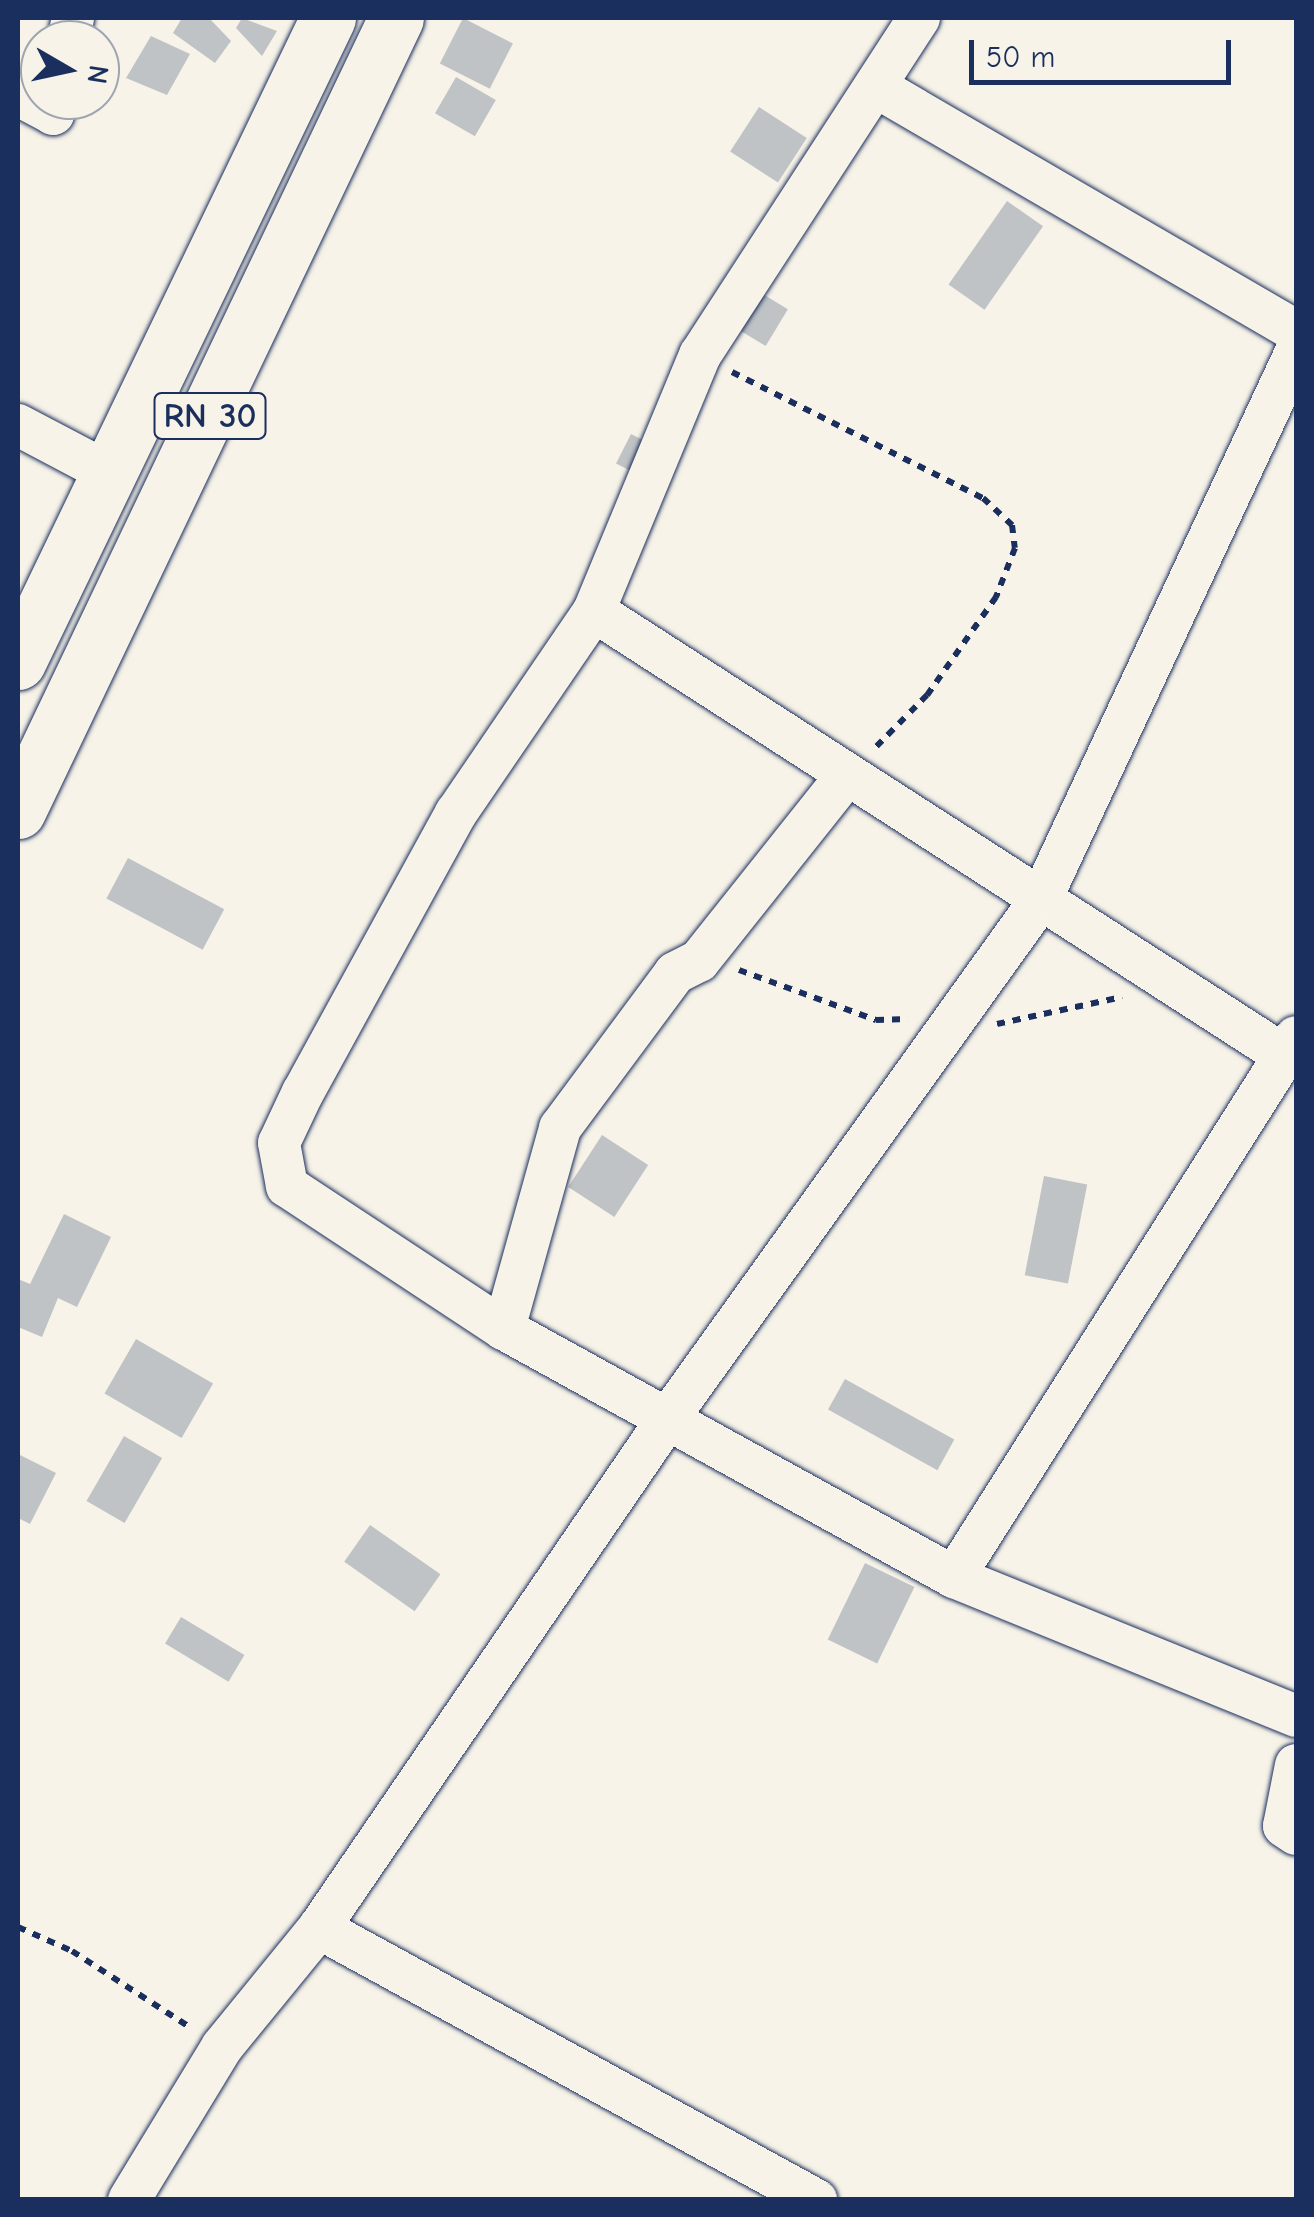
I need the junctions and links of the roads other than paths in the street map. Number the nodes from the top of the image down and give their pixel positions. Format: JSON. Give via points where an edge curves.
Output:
{"nodes":[{"id":1,"x":328,"y":18,"type":"edge"},
{"id":2,"x":396,"y":18,"type":"edge"},
{"id":3,"x":919,"y":18,"type":"edge"},
{"id":4,"x":880,"y":89,"type":"junction"},
{"id":5,"x":1296,"y":331,"type":"edge"},
{"id":6,"x":1296,"y":352,"type":"edge"},
{"id":7,"x":18,"y":425,"type":"edge"},
{"id":8,"x":107,"y":472,"type":"junction"},
{"id":9,"x":594,"y":611,"type":"junction"},
{"id":10,"x":18,"y":662,"type":"edge"},
{"id":11,"x":844,"y":779,"type":"junction"},
{"id":12,"x":18,"y":811,"type":"edge"},
{"id":13,"x":1040,"y":899,"type":"junction"},
{"id":14,"x":1291,"y":1046,"type":"edge"},
{"id":15,"x":504,"y":1329,"type":"junction"},
{"id":16,"x":666,"y":1421,"type":"junction"},
{"id":17,"x":954,"y":1577,"type":"junction"},
{"id":18,"x":1296,"y":1716,"type":"edge"},
{"id":19,"x":1296,"y":1765,"type":"edge"},
{"id":20,"x":1296,"y":1834,"type":"edge"},
{"id":21,"x":318,"y":1928,"type":"junction"},
{"id":22,"x":130,"y":2200,"type":"edge"},
{"id":23,"x":816,"y":2200,"type":"edge"}],
"edges":[{"from":1,"to":8,"type":"main road","number":"RN 30"},
{"from":2,"to":12,"type":"main road","name":"RN 30","number":"RN 30"},
{"from":3,"to":4,"type":"street"},
{"from":4,"to":5,"type":"street"},
{"from":4,"to":9,"type":"street","via":[[700,355]]},
{"from":6,"to":13,"type":"street"},
{"from":7,"to":8,"type":"street"},
{"from":8,"to":10,"type":"main road","number":"RN 30"},
{"from":9,"to":11,"type":"street"},
{"from":9,"to":15,"type":"street","via":[[456,813],[279,1143],[287,1186]]},
{"from":11,"to":13,"type":"street"},
{"from":11,"to":15,"type":"street","via":[[699,961],[675,973],[560,1128]]},
{"from":13,"to":14,"type":"street","via":[[1181,995]]},
{"from":13,"to":16,"type":"street"},
{"from":14,"to":17,"type":"street"},
{"from":15,"to":16,"type":"street"},
{"from":16,"to":17,"type":"street"},
{"from":16,"to":21,"type":"street"},
{"from":17,"to":18,"type":"street"},
{"from":19,"to":20,"type":"street","via":[[1284,1826]]},
{"from":21,"to":22,"type":"street","via":[[222,2047]]},
{"from":21,"to":23,"type":"street"}]}
